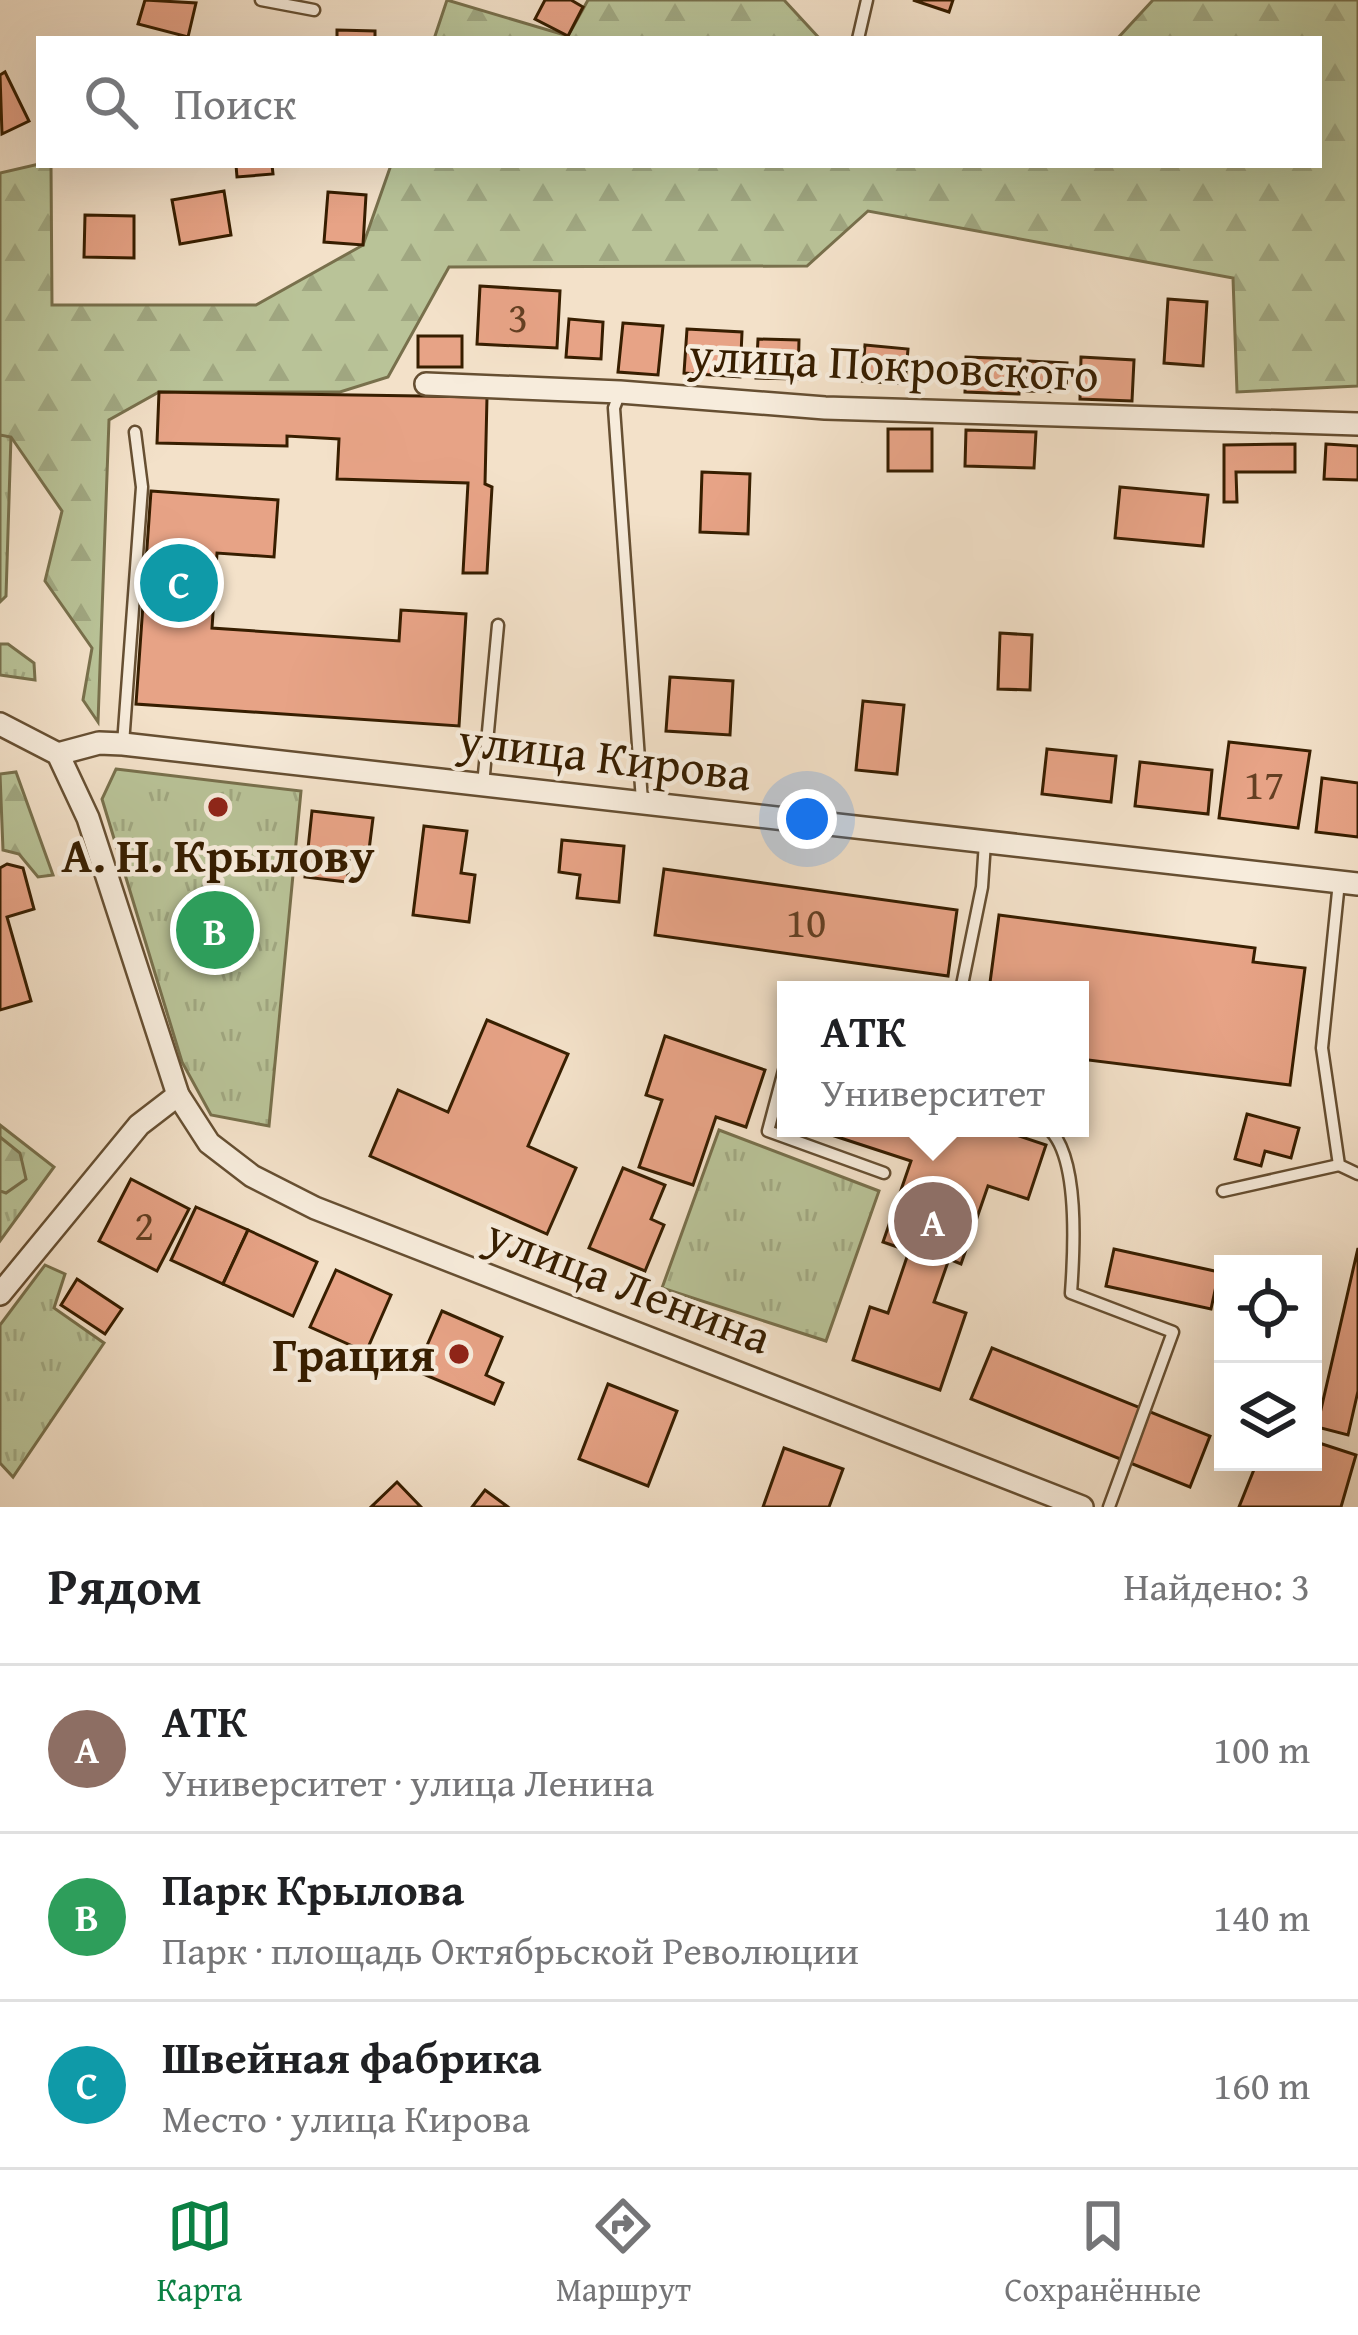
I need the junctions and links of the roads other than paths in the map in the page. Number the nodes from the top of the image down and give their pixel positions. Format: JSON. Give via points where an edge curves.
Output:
{"nodes":[{"id":1,"x":261,"y":0,"type":"edge"},
{"id":2,"x":867,"y":0,"type":"edge"},
{"id":3,"x":314,"y":10,"type":"dead end"},
{"id":4,"x":859,"y":36,"type":"edge"},
{"id":5,"x":426,"y":385,"type":"dead end"},
{"id":6,"x":620,"y":392,"type":"junction"},
{"id":7,"x":1358,"y":424,"type":"edge"},
{"id":8,"x":134,"y":432,"type":"dead end"},
{"id":9,"x":498,"y":625,"type":"dead end"},
{"id":10,"x":0,"y":724,"type":"edge"},
{"id":11,"x":123,"y":744,"type":"junction"},
{"id":12,"x":58,"y":754,"type":"junction"},
{"id":13,"x":483,"y":784,"type":"junction"},
{"id":14,"x":642,"y":805,"type":"junction"},
{"id":15,"x":986,"y":839,"type":"junction"},
{"id":16,"x":1348,"y":883,"type":"edge"},
{"id":17,"x":963,"y":981,"type":"edge"},
{"id":18,"x":178,"y":1095,"type":"junction"},
{"id":19,"x":777,"y":1097,"type":"edge"},
{"id":20,"x":777,"y":1134,"type":"edge"},
{"id":21,"x":785,"y":1137,"type":"edge"},
{"id":22,"x":1059,"y":1137,"type":"edge"},
{"id":23,"x":1339,"y":1165,"type":"junction"},
{"id":24,"x":884,"y":1173,"type":"dead end"},
{"id":25,"x":1358,"y":1174,"type":"edge"},
{"id":26,"x":1223,"y":1191,"type":"dead end"},
{"id":27,"x":0,"y":1294,"type":"edge"},
{"id":28,"x":1082,"y":1507,"type":"edge"},
{"id":29,"x":1109,"y":1507,"type":"edge"}],
"edges":[{"from":1,"to":3,"type":"lane"},
{"from":2,"to":4,"type":"lane"},
{"from":5,"to":6,"type":"street","name":"улица Покровского"},
{"from":6,"to":7,"type":"street","name":"улица Покровского","via":[[825,408]]},
{"from":6,"to":14,"type":"lane","via":[[614,408]]},
{"from":8,"to":11,"type":"lane","via":[[142,488]]},
{"from":9,"to":13,"type":"lane"},
{"from":10,"to":12,"type":"street"},
{"from":11,"to":12,"type":"street","name":"улица Кирова"},
{"from":11,"to":13,"type":"street","name":"улица Кирова"},
{"from":12,"to":18,"type":"street","name":"улица Ленина","via":[[88,818]]},
{"from":13,"to":14,"type":"street","name":"улица Кирова"},
{"from":14,"to":15,"type":"street","name":"улица Кирова"},
{"from":15,"to":16,"type":"street","name":"улица Кирова"},
{"from":15,"to":17,"type":"lane"},
{"from":16,"to":23,"type":"lane","via":[[1322,1048]]},
{"from":18,"to":27,"type":"street","via":[[140,1124]]},
{"from":18,"to":28,"type":"street","name":"улица Ленина","via":[[208,1143],[315,1208]]},
{"from":19,"to":20,"type":"lane","via":[[768,1131]]},
{"from":21,"to":24,"type":"lane"},
{"from":22,"to":29,"type":"lane","via":[[1076,1223],[1071,1293],[1173,1332]]},
{"from":23,"to":25,"type":"lane"},
{"from":23,"to":26,"type":"lane"}]}
